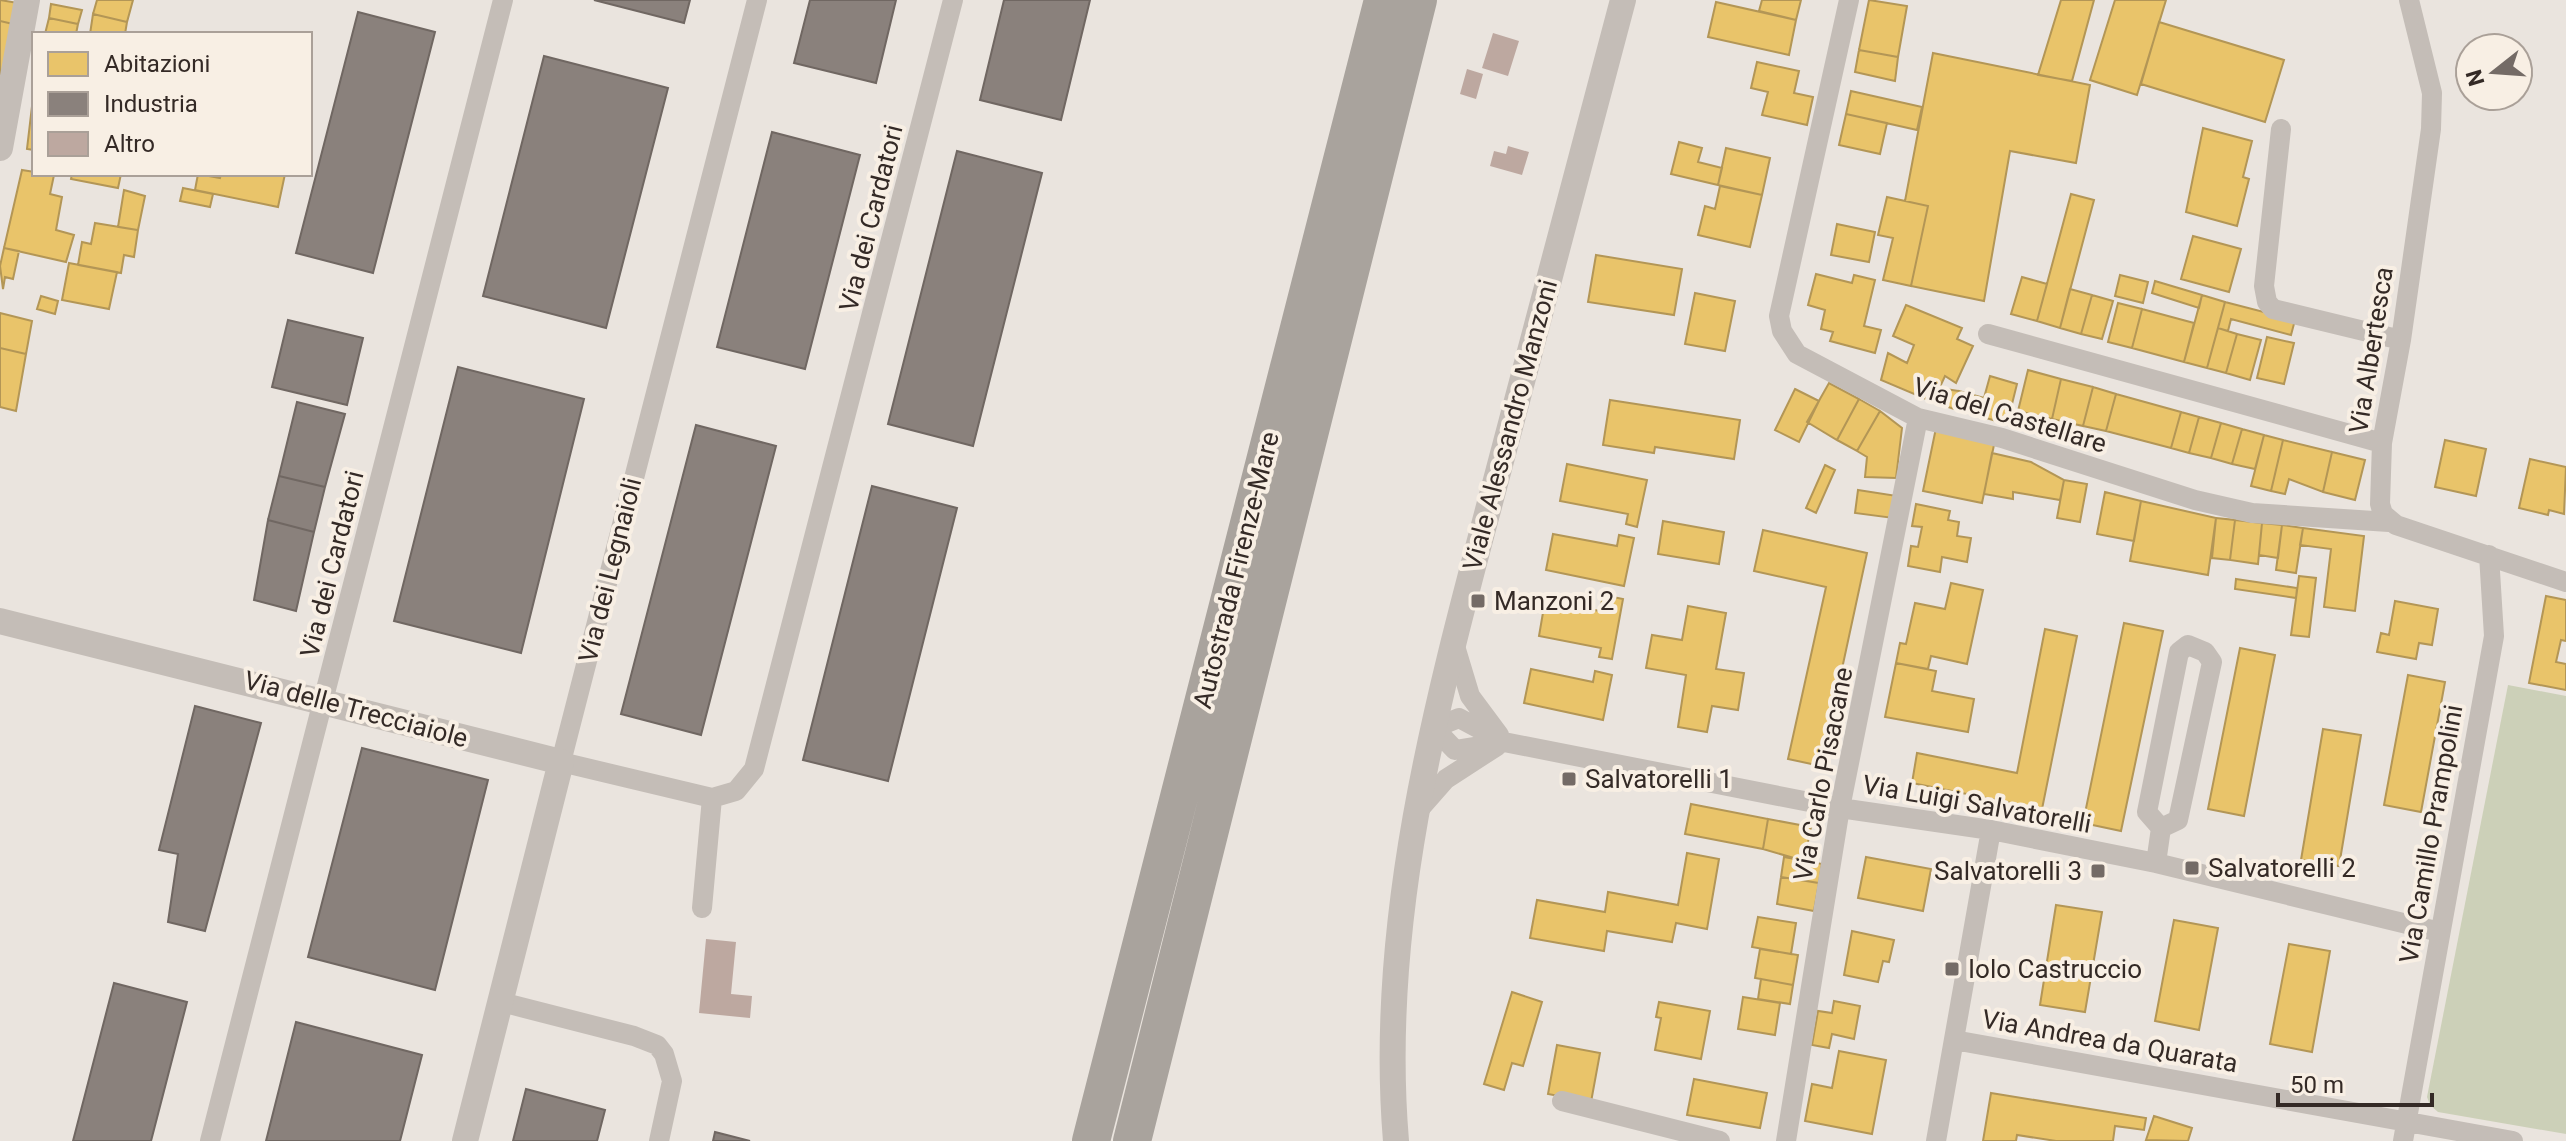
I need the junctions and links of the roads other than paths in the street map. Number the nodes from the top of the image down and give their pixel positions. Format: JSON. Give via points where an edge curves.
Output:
{"nodes":[{"id":1,"x":27,"y":0,"type":"edge"},
{"id":2,"x":503,"y":0,"type":"edge"},
{"id":3,"x":757,"y":0,"type":"edge"},
{"id":4,"x":953,"y":0,"type":"edge"},
{"id":5,"x":1383,"y":0,"type":"edge"},
{"id":6,"x":1418,"y":0,"type":"edge"},
{"id":7,"x":1623,"y":0,"type":"edge"},
{"id":8,"x":1849,"y":0,"type":"edge"},
{"id":9,"x":2409,"y":0,"type":"edge"},
{"id":10,"x":2281,"y":129,"type":"dead end"},
{"id":11,"x":0,"y":148,"type":"edge"},
{"id":12,"x":1988,"y":334,"type":"dead end"},
{"id":13,"x":2401,"y":340,"type":"junction"},
{"id":14,"x":1918,"y":418,"type":"junction"},
{"id":15,"x":2382,"y":443,"type":"junction"},
{"id":16,"x":2389,"y":522,"type":"junction"},
{"id":17,"x":2489,"y":555,"type":"junction"},
{"id":18,"x":2566,"y":582,"type":"edge"},
{"id":19,"x":0,"y":621,"type":"edge"},
{"id":20,"x":1453,"y":639,"type":"junction"},
{"id":21,"x":324,"y":701,"type":"junction"},
{"id":22,"x":1434,"y":728,"type":"junction"},
{"id":23,"x":2162,"y":736,"type":"junction"},
{"id":24,"x":1504,"y":742,"type":"junction"},
{"id":25,"x":2195,"y":745,"type":"junction"},
{"id":26,"x":561,"y":762,"type":"junction"},
{"id":27,"x":712,"y":798,"type":"junction"},
{"id":28,"x":1840,"y":808,"type":"junction"},
{"id":29,"x":1417,"y":812,"type":"junction"},
{"id":30,"x":2161,"y":828,"type":"junction"},
{"id":31,"x":1991,"y":830,"type":"junction"},
{"id":32,"x":2156,"y":863,"type":"junction"},
{"id":33,"x":702,"y":908,"type":"dead end"},
{"id":34,"x":2440,"y":932,"type":"junction"},
{"id":35,"x":501,"y":1002,"type":"junction"},
{"id":36,"x":1954,"y":1040,"type":"junction"},
{"id":37,"x":1562,"y":1101,"type":"dead end"},
{"id":38,"x":2405,"y":1131,"type":"edge"},
{"id":39,"x":210,"y":1141,"type":"edge"},
{"id":40,"x":465,"y":1141,"type":"edge"},
{"id":41,"x":659,"y":1141,"type":"edge"},
{"id":42,"x":1091,"y":1141,"type":"edge"},
{"id":43,"x":1132,"y":1141,"type":"edge"},
{"id":44,"x":1396,"y":1141,"type":"edge"},
{"id":45,"x":1720,"y":1141,"type":"edge"},
{"id":46,"x":1786,"y":1141,"type":"edge"},
{"id":47,"x":1936,"y":1141,"type":"edge"},
{"id":48,"x":2513,"y":1141,"type":"edge"}],
"edges":[{"from":1,"to":11,"type":"street"},
{"from":2,"to":21,"type":"street","name":"Via dei Cardatori"},
{"from":3,"to":26,"type":"street","name":"Via dei Legnaioli"},
{"from":4,"to":27,"type":"street","name":"Via dei Cardatori","via":[[754,769],[736,791]]},
{"from":5,"to":42,"type":"highway","name":"Autostrada Firenze-Mare"},
{"from":6,"to":43,"type":"highway","name":"Autostrada Firenze-Mare"},
{"from":7,"to":20,"type":"street","name":"Viale Alessandro Manzoni"},
{"from":8,"to":14,"type":"street","name":"Via del Castellare","via":[[1779,316],[1797,354]]},
{"from":9,"to":13,"type":"street","name":"Via Albertesca","via":[[2432,93]]},
{"from":10,"to":13,"type":"street","via":[[2264,286],[2267,302],[2273,309]]},
{"from":12,"to":15,"type":"street"},
{"from":13,"to":15,"type":"street","name":"Via Albertesca"},
{"from":14,"to":16,"type":"street","name":"Via del Castellare","via":[[2252,513]]},
{"from":14,"to":28,"type":"street","name":"Via Carlo Pisacane"},
{"from":15,"to":16,"type":"street","name":"Via Albertesca","via":[[2378,493]]},
{"from":16,"to":17,"type":"street"},
{"from":17,"to":18,"type":"street"},
{"from":17,"to":34,"type":"street","name":"Via Camillo Prampolini","via":[[2494,636]]},
{"from":19,"to":21,"type":"street","name":"Via delle Trecciaiole"},
{"from":20,"to":22,"type":"street","name":"Viale Alessandro Manzoni"},
{"from":20,"to":24,"type":"street","via":[[1470,696]]},
{"from":21,"to":26,"type":"street","name":"Via delle Trecciaiole"},
{"from":21,"to":39,"type":"street","name":"Via dei Cardatori"},
{"from":22,"to":24,"type":"street","name":"Via Luigi Salvatorelli","via":[[1459,718]]},
{"from":22,"to":24,"type":"street","name":"Via Luigi Salvatorelli","via":[[1455,750]]},
{"from":22,"to":29,"type":"street","name":"Viale Alessandro Manzoni"},
{"from":23,"to":25,"type":"street"},
{"from":23,"to":25,"type":"street","via":[[2179,652],[2188,645],[2205,652],[2212,662]]},
{"from":23,"to":30,"type":"street","via":[[2147,812]]},
{"from":24,"to":28,"type":"street","name":"Via Luigi Salvatorelli"},
{"from":24,"to":29,"type":"street","via":[[1446,779]]},
{"from":25,"to":30,"type":"street","via":[[2178,820]]},
{"from":26,"to":27,"type":"street","name":"Via delle Trecciaiole"},
{"from":26,"to":35,"type":"street","name":"Via dei Legnaioli"},
{"from":27,"to":33,"type":"street"},
{"from":28,"to":31,"type":"street","name":"Via Luigi Salvatorelli"},
{"from":28,"to":46,"type":"street","name":"Via Carlo Pisacane"},
{"from":29,"to":44,"type":"street","name":"Viale Alessandro Manzoni","via":[[1394,1005]]},
{"from":30,"to":32,"type":"street"},
{"from":31,"to":32,"type":"street","name":"Via Luigi Salvatorelli"},
{"from":31,"to":36,"type":"street","name":"Via Andrea da Quarata"},
{"from":32,"to":34,"type":"street","name":"Via Luigi Salvatorelli"},
{"from":34,"to":38,"type":"street","name":"Via Camillo Prampolini"},
{"from":35,"to":40,"type":"street","name":"Via dei Legnaioli"},
{"from":35,"to":41,"type":"street","via":[[657,1045],[672,1081]]},
{"from":36,"to":38,"type":"street","name":"Via Andrea da Quarata"},
{"from":36,"to":47,"type":"street"},
{"from":37,"to":45,"type":"street"},
{"from":38,"to":48,"type":"street","name":"Via Andrea da Quarata"}]}
